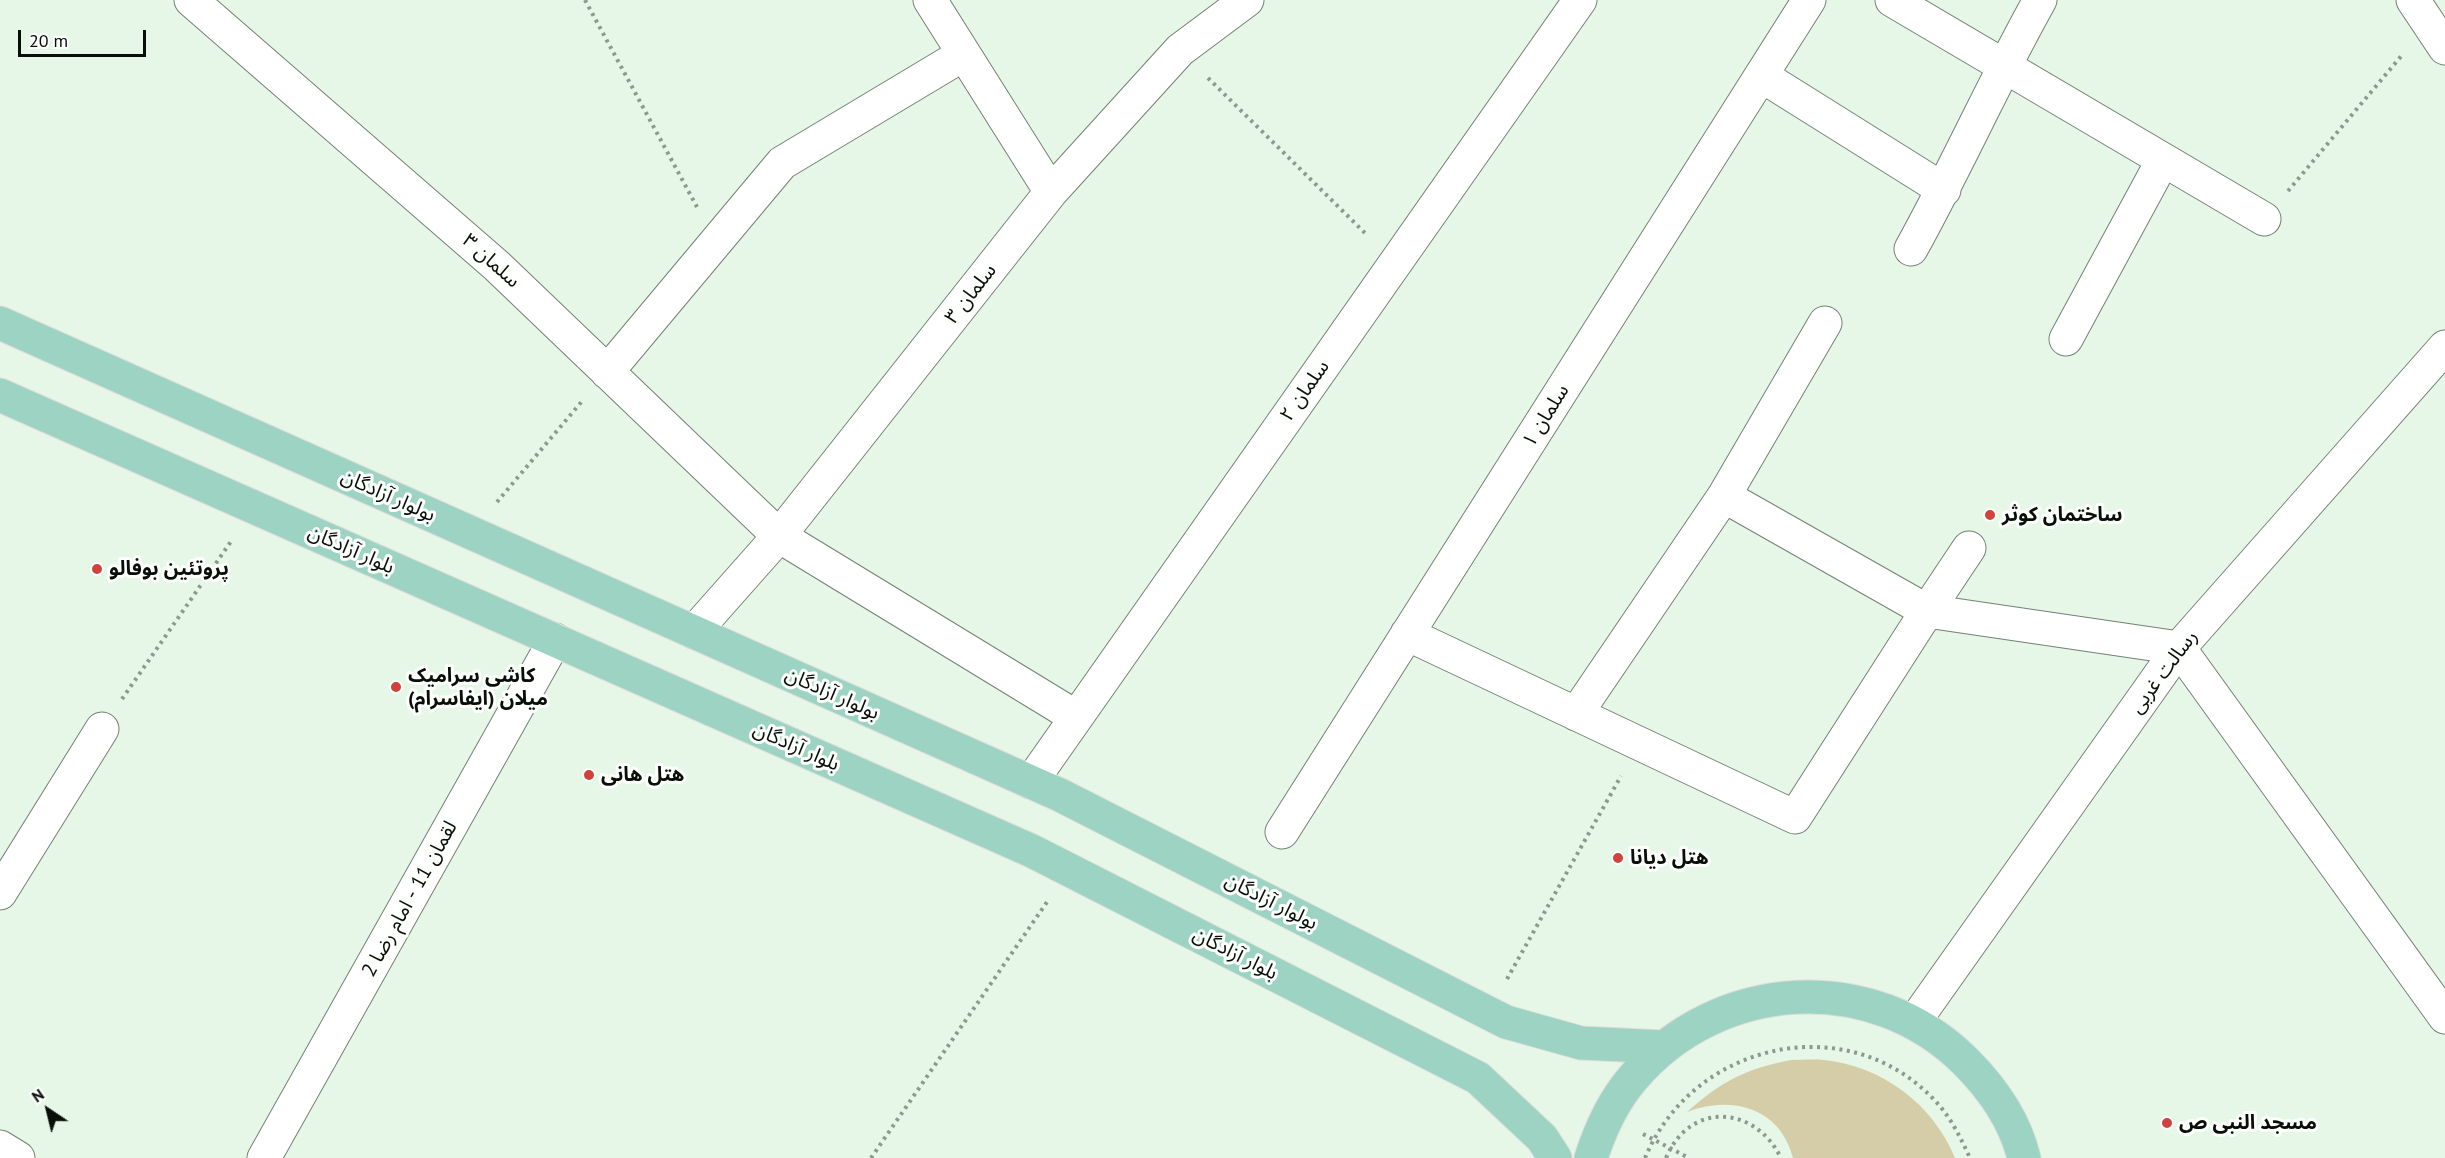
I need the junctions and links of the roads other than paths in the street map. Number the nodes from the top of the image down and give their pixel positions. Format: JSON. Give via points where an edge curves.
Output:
{"nodes":[{"id":1,"x":930,"y":0,"type":"edge"},
{"id":2,"x":1247,"y":0,"type":"edge"},
{"id":3,"x":1580,"y":0,"type":"edge"},
{"id":4,"x":1809,"y":0,"type":"edge"},
{"id":5,"x":1892,"y":0,"type":"edge"},
{"id":6,"x":2040,"y":0,"type":"edge"},
{"id":7,"x":198,"y":2,"type":"edge"},
{"id":8,"x":964,"y":54,"type":"junction"},
{"id":9,"x":2003,"y":67,"type":"junction"},
{"id":10,"x":1762,"y":76,"type":"junction"},
{"id":11,"x":2163,"y":160,"type":"junction"},
{"id":12,"x":1944,"y":190,"type":"junction"},
{"id":13,"x":1051,"y":192,"type":"junction"},
{"id":14,"x":2264,"y":219,"type":"road end"},
{"id":15,"x":1911,"y":249,"type":"dead end"},
{"id":16,"x":0,"y":323,"type":"edge"},
{"id":17,"x":1825,"y":323,"type":"dead end"},
{"id":18,"x":2066,"y":339,"type":"dead end"},
{"id":19,"x":2445,"y":347,"type":"edge"},
{"id":20,"x":607,"y":372,"type":"junction"},
{"id":21,"x":0,"y":395,"type":"edge"},
{"id":22,"x":1724,"y":496,"type":"junction"},
{"id":23,"x":778,"y":536,"type":"junction"},
{"id":24,"x":1968,"y":548,"type":"dead end"},
{"id":25,"x":1927,"y":611,"type":"junction"},
{"id":26,"x":694,"y":632,"type":"junction"},
{"id":27,"x":1407,"y":634,"type":"junction"},
{"id":28,"x":555,"y":640,"type":"junction"},
{"id":29,"x":2179,"y":648,"type":"junction"},
{"id":30,"x":1576,"y":714,"type":"junction"},
{"id":31,"x":1076,"y":717,"type":"junction"},
{"id":32,"x":102,"y":729,"type":"road end"},
{"id":33,"x":1031,"y":782,"type":"junction"},
{"id":34,"x":1282,"y":832,"type":"dead end"},
{"id":35,"x":0,"y":893,"type":"edge"},
{"id":36,"x":2445,"y":1017,"type":"edge"},
{"id":37,"x":1914,"y":1022,"type":"junction"},
{"id":38,"x":1664,"y":1047,"type":"junction"},
{"id":39,"x":0,"y":1147,"type":"edge"},
{"id":40,"x":18,"y":1158,"type":"edge"},
{"id":41,"x":264,"y":1158,"type":"edge"},
{"id":42,"x":1555,"y":1158,"type":"edge"},
{"id":43,"x":1591,"y":1158,"type":"edge"},
{"id":44,"x":2024,"y":1158,"type":"edge"}],
"edges":[{"from":1,"to":8,"type":"street"},
{"from":2,"to":13,"type":"street","name":"سلمان ۳","via":[[1180,50]]},
{"from":3,"to":31,"type":"street","name":"سلمان ۲"},
{"from":4,"to":10,"type":"street","name":"سلمان ۱"},
{"from":5,"to":9,"type":"street"},
{"from":6,"to":9,"type":"street"},
{"from":7,"to":20,"type":"street","name":"سلمان ۳","via":[[498,266]]},
{"from":8,"to":13,"type":"street"},
{"from":8,"to":20,"type":"street","via":[[782,163]]},
{"from":9,"to":11,"type":"street"},
{"from":9,"to":12,"type":"street"},
{"from":10,"to":12,"type":"street"},
{"from":10,"to":27,"type":"street","name":"سلمان ۱"},
{"from":11,"to":14,"type":"street"},
{"from":11,"to":18,"type":"street"},
{"from":12,"to":15,"type":"street"},
{"from":13,"to":23,"type":"street","name":"سلمان ۳"},
{"from":16,"to":26,"type":"main road","name":"بولوار آزادگان"},
{"from":17,"to":22,"type":"street"},
{"from":19,"to":29,"type":"street","name":"رسالت غربی"},
{"from":20,"to":23,"type":"street","name":"سلمان ۳"},
{"from":21,"to":28,"type":"main road","name":"بلوار آزادگان"},
{"from":22,"to":25,"type":"street"},
{"from":22,"to":30,"type":"street"},
{"from":23,"to":26,"type":"street","name":"سلمان ۳"},
{"from":23,"to":31,"type":"street","name":"سلمان ۳"},
{"from":24,"to":25,"type":"street"},
{"from":25,"to":29,"type":"street"},
{"from":25,"to":30,"type":"street","via":[[1795,817]]},
{"from":26,"to":33,"type":"main road","name":"بولوار آزادگان"},
{"from":27,"to":30,"type":"street"},
{"from":27,"to":34,"type":"street","name":"سلمان ۱"},
{"from":28,"to":41,"type":"street","name":"لقمان 11 - امام رضا 2"},
{"from":28,"to":42,"type":"main road","name":"بلوار آزادگان","via":[[1032,851],[1478,1078],[1542,1138]]},
{"from":29,"to":36,"type":"street"},
{"from":29,"to":37,"type":"street","name":"رسالت غربی"},
{"from":31,"to":33,"type":"street","name":"سلمان ۲"},
{"from":32,"to":35,"type":"street"},
{"from":33,"to":38,"type":"main road","name":"بولوار آزادگان","via":[[1506,1022],[1581,1043]]},
{"from":37,"to":38,"type":"main road","via":[[1873,1005],[1830,997],[1786,997],[1742,1005],[1701,1023]]},
{"from":37,"to":44,"type":"main road","via":[[1951,1047],[1982,1078],[2006,1114]]},
{"from":38,"to":43,"type":"main road","via":[[1633,1078],[1608,1115]]},
{"from":39,"to":40,"type":"street"}]}
